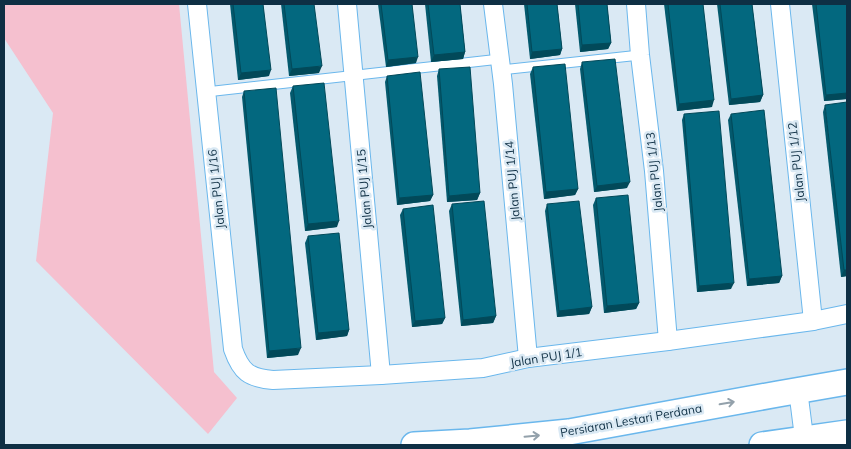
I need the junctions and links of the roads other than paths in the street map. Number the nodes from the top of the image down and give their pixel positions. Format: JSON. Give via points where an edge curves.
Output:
{"nodes":[{"id":1,"x":197,"y":4,"type":"edge"},
{"id":2,"x":347,"y":4,"type":"edge"},
{"id":3,"x":493,"y":4,"type":"edge"},
{"id":4,"x":636,"y":4,"type":"edge"},
{"id":5,"x":780,"y":4,"type":"edge"},
{"id":6,"x":640,"y":55,"type":"junction"},
{"id":7,"x":500,"y":65,"type":"junction"},
{"id":8,"x":353,"y":75,"type":"junction"},
{"id":9,"x":206,"y":92,"type":"junction"},
{"id":10,"x":847,"y":314,"type":"edge"},
{"id":11,"x":813,"y":321,"type":"junction"},
{"id":12,"x":668,"y":341,"type":"junction"},
{"id":13,"x":528,"y":358,"type":"junction"},
{"id":14,"x":245,"y":371,"type":"joint"},
{"id":15,"x":381,"y":375,"type":"junction"},
{"id":16,"x":847,"y":382,"type":"edge"},
{"id":17,"x":798,"y":390,"type":"junction"},
{"id":18,"x":847,"y":433,"type":"edge"},
{"id":19,"x":804,"y":443,"type":"edge"},
{"id":20,"x":414,"y":445,"type":"edge"},
{"id":21,"x":762,"y":445,"type":"edge"}],
"edges":[{"from":1,"to":9,"type":"street","name":"Jalan PUJ 1/16"},
{"from":2,"to":8,"type":"street","name":"Jalan PUJ 1/15"},
{"from":3,"to":7,"type":"street","name":"Jalan PUJ 1/14"},
{"from":4,"to":6,"type":"street","name":"Jalan PUJ 1/13"},
{"from":5,"to":11,"type":"street","name":"Jalan PUJ 1/12"},
{"from":6,"to":7,"type":"lane"},
{"from":6,"to":12,"type":"street","name":"Jalan PUJ 1/13","via":[[654,171]]},
{"from":7,"to":8,"type":"lane"},
{"from":7,"to":13,"type":"street","name":"Jalan PUJ 1/14"},
{"from":8,"to":9,"type":"lane"},
{"from":8,"to":15,"type":"street","name":"Jalan PUJ 1/15"},
{"from":9,"to":14,"type":"street","name":"Jalan PUJ 1/16","via":[[233,349],[237,362]]},
{"from":10,"to":11,"type":"street","name":"Jalan PUJ 1/1"},
{"from":11,"to":12,"type":"street","name":"Jalan PUJ 1/1"},
{"from":12,"to":13,"type":"street","name":"Jalan PUJ 1/1"},
{"from":13,"to":15,"type":"street","name":"Jalan PUJ 1/1","via":[[483,368]]},
{"from":14,"to":15,"type":"street","name":"Jalan PUJ 1/1","via":[[259,379],[273,380]]},
{"from":16,"to":17,"type":"main road","name":"Persiaran Lestari Perdana"},
{"from":17,"to":19,"type":"street"},
{"from":20,"to":17,"type":"main road","name":"Persiaran Lestari Perdana","one_way":true,"via":[[569,432]]},
{"from":18,"to":19,"type":"main road"},
{"from":19,"to":21,"type":"main road"}]}
